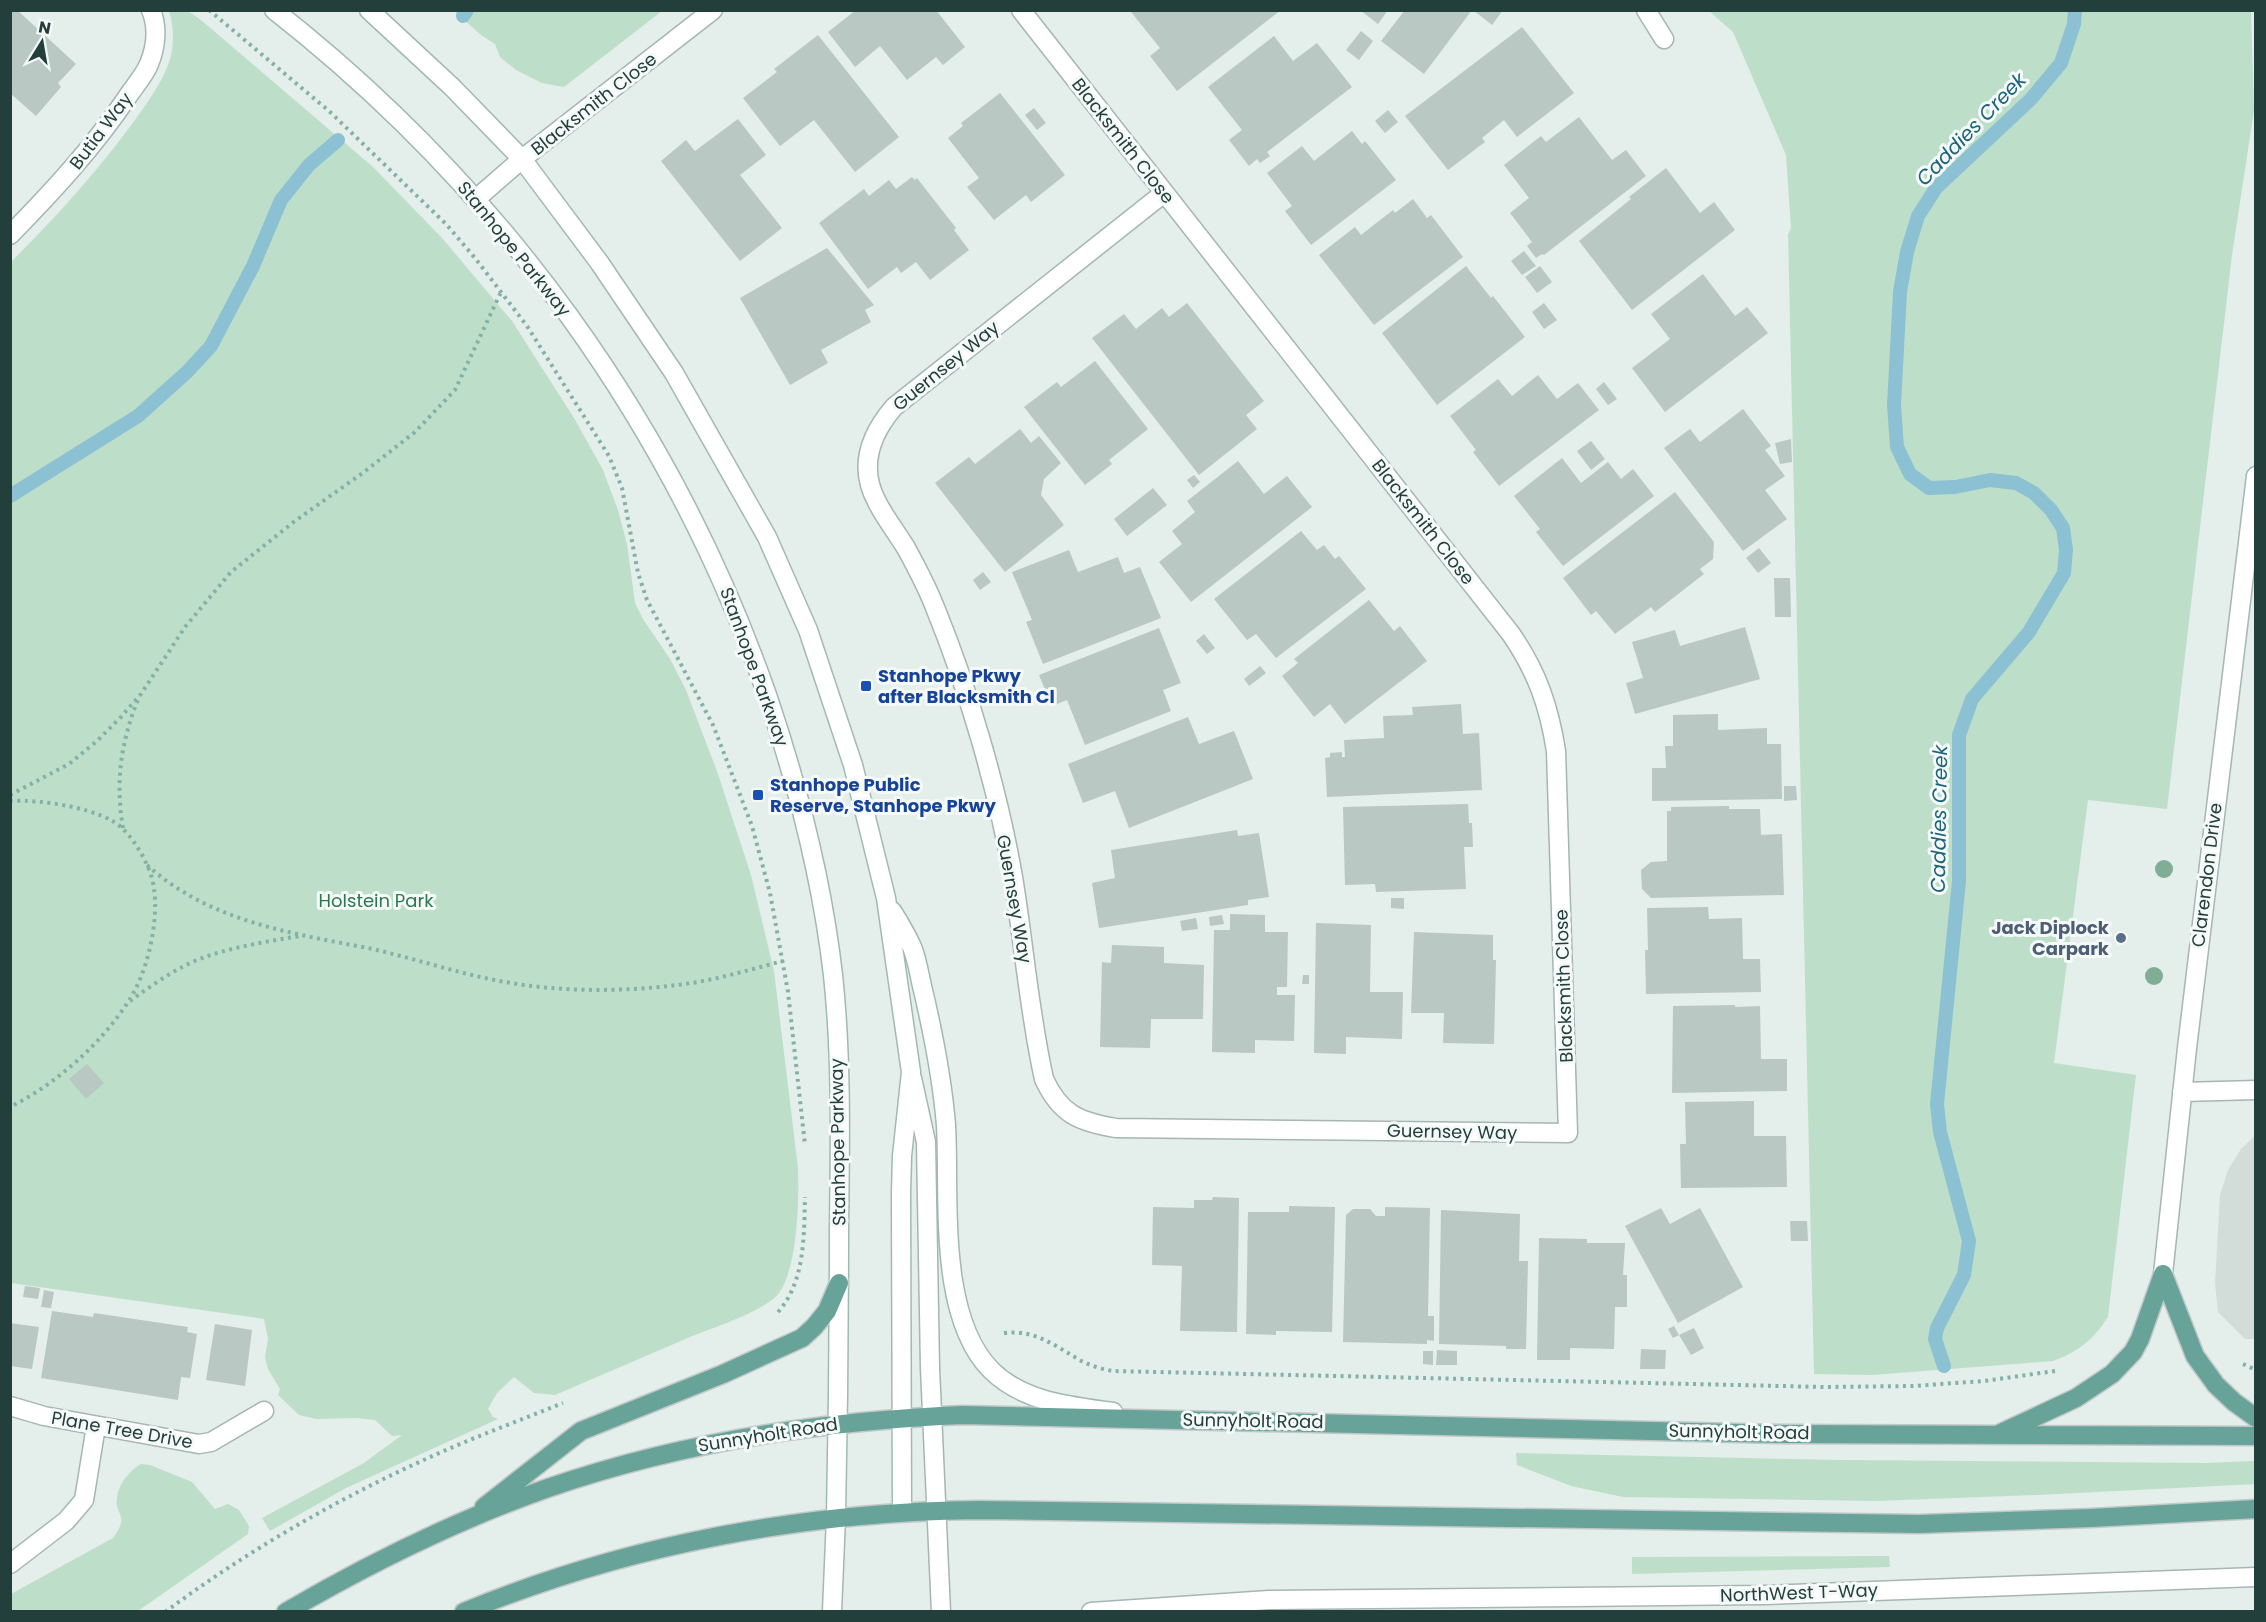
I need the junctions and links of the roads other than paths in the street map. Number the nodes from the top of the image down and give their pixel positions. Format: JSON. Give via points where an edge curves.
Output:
{"nodes":[{"id":1,"x":151,"y":10,"type":"edge"},
{"id":2,"x":274,"y":10,"type":"edge"},
{"id":3,"x":369,"y":10,"type":"edge"},
{"id":4,"x":713,"y":10,"type":"edge"},
{"id":5,"x":1021,"y":10,"type":"edge"},
{"id":6,"x":1646,"y":10,"type":"edge"},
{"id":7,"x":1664,"y":39,"type":"dead end"},
{"id":8,"x":522,"y":159,"type":"junction"},
{"id":9,"x":1164,"y":193,"type":"junction"},
{"id":10,"x":476,"y":199,"type":"junction"},
{"id":11,"x":10,"y":235,"type":"edge"},
{"id":12,"x":2256,"y":476,"type":"edge"},
{"id":13,"x":2248,"y":598,"type":"edge"},
{"id":14,"x":886,"y":898,"type":"junction"},
{"id":15,"x":911,"y":1072,"type":"junction"},
{"id":16,"x":2256,"y":1090,"type":"edge"},
{"id":17,"x":2182,"y":1092,"type":"junction"},
{"id":18,"x":1569,"y":1133,"type":"joint"},
{"id":19,"x":2163,"y":1274,"type":"junction"},
{"id":20,"x":839,"y":1283,"type":"junction"},
{"id":21,"x":10,"y":1406,"type":"edge"},
{"id":22,"x":264,"y":1411,"type":"dead end"},
{"id":23,"x":931,"y":1416,"type":"junction"},
{"id":24,"x":903,"y":1418,"type":"junction"},
{"id":25,"x":1152,"y":1418,"type":"junction"},
{"id":26,"x":2256,"y":1418,"type":"edge"},
{"id":27,"x":838,"y":1423,"type":"junction"},
{"id":28,"x":96,"y":1426,"type":"junction"},
{"id":29,"x":1997,"y":1435,"type":"junction"},
{"id":30,"x":2256,"y":1436,"type":"edge"},
{"id":31,"x":2256,"y":1509,"type":"edge"},
{"id":32,"x":935,"y":1511,"type":"junction"},
{"id":33,"x":902,"y":1512,"type":"junction"},
{"id":34,"x":836,"y":1517,"type":"junction"},
{"id":35,"x":468,"y":1519,"type":"junction"},
{"id":36,"x":10,"y":1564,"type":"edge"},
{"id":37,"x":2256,"y":1577,"type":"edge"},
{"id":38,"x":286,"y":1611,"type":"edge"},
{"id":39,"x":464,"y":1611,"type":"edge"},
{"id":40,"x":832,"y":1611,"type":"edge"},
{"id":41,"x":941,"y":1611,"type":"edge"},
{"id":42,"x":1091,"y":1611,"type":"edge"}],
"edges":[{"from":1,"to":11,"type":"street","name":"Butia Way","via":[[155,43],[148,65],[71,171]]},
{"from":2,"to":10,"type":"street","name":"Stanhope Parkway","via":[[363,85]]},
{"from":3,"to":8,"type":"street"},
{"from":4,"to":8,"type":"street","name":"Blacksmith Close"},
{"from":5,"to":9,"type":"street","name":"Blacksmith Close"},
{"from":6,"to":7,"type":"street"},
{"from":8,"to":10,"type":"street","name":"Blacksmith Close"},
{"from":8,"to":14,"type":"street","via":[[674,373],[767,537],[808,630],[853,765]]},
{"from":9,"to":18,"type":"street","name":"Blacksmith Close","via":[[1511,634],[1541,688],[1556,751]]},
{"from":9,"to":18,"type":"street","name":"Guernsey Way","via":[[894,407],[874,435],[868,452],[870,486],[936,609],[990,778],[1012,874],[1044,1079],[1052,1097],[1065,1110],[1082,1121],[1116,1128]]},
{"from":10,"to":20,"type":"street","name":"Stanhope Parkway","via":[[578,329],[661,459],[708,549],[743,629],[779,730],[814,866],[833,980],[840,1122]]},
{"from":12,"to":13,"type":"street","name":"Clarendon Drive"},
{"from":13,"to":17,"type":"street","name":"Clarendon Drive"},
{"from":14,"to":15,"type":"street"},
{"from":14,"to":25,"type":"street","via":[[912,948],[935,1037],[945,1124],[950,1253],[958,1299],[977,1353],[991,1370],[1023,1393],[1060,1405]]},
{"from":15,"to":23,"type":"street","via":[[926,1142]]},
{"from":15,"to":24,"type":"street","via":[[901,1193]]},
{"from":16,"to":17,"type":"street"},
{"from":17,"to":19,"type":"street","name":"Clarendon Drive"},
{"from":19,"to":26,"type":"main road","via":[[2195,1356],[2216,1385]]},
{"from":19,"to":29,"type":"main road","via":[[2133,1352],[2112,1374],[2076,1398]]},
{"from":20,"to":27,"type":"street","name":"Stanhope Parkway"},
{"from":20,"to":35,"type":"main road","via":[[827,1311],[802,1338],[581,1431]]},
{"from":21,"to":28,"type":"street","name":"Plane Tree Drive"},
{"from":22,"to":28,"type":"street","name":"Plane Tree Drive","via":[[211,1442],[199,1444]]},
{"from":23,"to":24,"type":"main road","name":"Sunnyholt Road"},
{"from":23,"to":25,"type":"main road","name":"Sunnyholt Road"},
{"from":23,"to":32,"type":"street"},
{"from":24,"to":27,"type":"main road","name":"Sunnyholt Road"},
{"from":24,"to":33,"type":"street"},
{"from":25,"to":29,"type":"main road","name":"Sunnyholt Road"},
{"from":27,"to":34,"type":"street","name":"Stanhope Parkway"},
{"from":27,"to":35,"type":"main road","name":"Sunnyholt Road","via":[[652,1458],[549,1488]]},
{"from":28,"to":36,"type":"street","via":[[84,1500],[66,1521]]},
{"from":29,"to":30,"type":"main road","name":"Sunnyholt Road"},
{"from":31,"to":32,"type":"main road","via":[[1919,1524]]},
{"from":32,"to":33,"type":"main road"},
{"from":32,"to":41,"type":"street"},
{"from":33,"to":34,"type":"main road"},
{"from":34,"to":39,"type":"main road","via":[[775,1525],[598,1565]]},
{"from":34,"to":40,"type":"street","name":"Stanhope Parkway"},
{"from":35,"to":38,"type":"main road","name":"Sunnyholt Road"},
{"from":37,"to":42,"type":"street","name":"NorthWest T-Way","via":[[1764,1595],[1269,1600]]}]}
